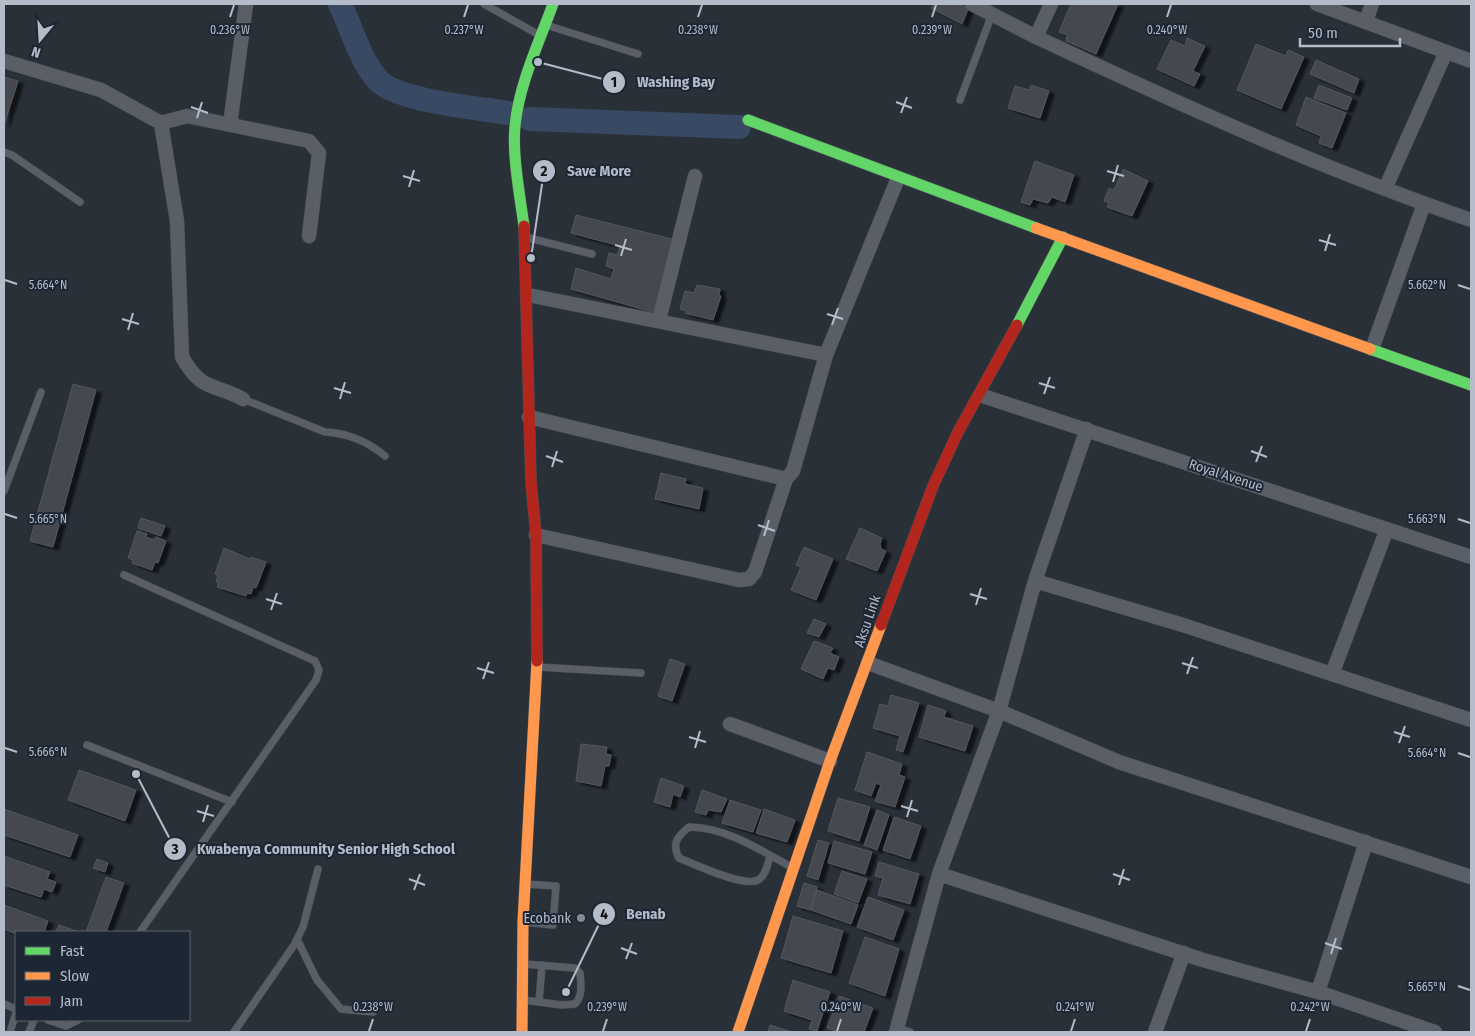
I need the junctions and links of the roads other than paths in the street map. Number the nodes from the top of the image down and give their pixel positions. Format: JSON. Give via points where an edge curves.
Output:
{"nodes":[{"id":1,"x":246,"y":4,"type":"edge"},
{"id":2,"x":484,"y":4,"type":"edge"},
{"id":3,"x":554,"y":4,"type":"edge"},
{"id":4,"x":972,"y":4,"type":"edge"},
{"id":5,"x":1051,"y":4,"type":"edge"},
{"id":6,"x":1317,"y":4,"type":"edge"},
{"id":7,"x":1372,"y":4,"type":"edge"},
{"id":8,"x":498,"y":7,"type":"edge"},
{"id":9,"x":992,"y":14,"type":"junction"},
{"id":10,"x":1366,"y":21,"type":"junction"},
{"id":11,"x":546,"y":25,"type":"junction"},
{"id":12,"x":542,"y":36,"type":"junction"},
{"id":13,"x":1036,"y":37,"type":"junction"},
{"id":14,"x":1446,"y":52,"type":"junction"},
{"id":15,"x":638,"y":54,"type":"dead end"},
{"id":16,"x":4,"y":61,"type":"edge"},
{"id":17,"x":1471,"y":62,"type":"edge"},
{"id":18,"x":960,"y":100,"type":"dead end"},
{"id":19,"x":748,"y":120,"type":"dead end"},
{"id":20,"x":161,"y":123,"type":"junction"},
{"id":21,"x":230,"y":125,"type":"junction"},
{"id":22,"x":4,"y":152,"type":"edge"},
{"id":23,"x":695,"y":176,"type":"dead end"},
{"id":24,"x":898,"y":178,"type":"junction"},
{"id":25,"x":1385,"y":189,"type":"junction"},
{"id":26,"x":80,"y":202,"type":"dead end"},
{"id":27,"x":1424,"y":204,"type":"junction"},
{"id":28,"x":1471,"y":220,"type":"edge"},
{"id":29,"x":309,"y":236,"type":"dead end"},
{"id":30,"x":525,"y":236,"type":"junction"},
{"id":31,"x":1063,"y":237,"type":"junction"},
{"id":32,"x":592,"y":254,"type":"dead end"},
{"id":33,"x":528,"y":295,"type":"junction"},
{"id":34,"x":659,"y":320,"type":"junction"},
{"id":35,"x":1372,"y":348,"type":"junction"},
{"id":36,"x":826,"y":355,"type":"junction"},
{"id":37,"x":1471,"y":385,"type":"edge"},
{"id":38,"x":41,"y":392,"type":"dead end"},
{"id":39,"x":980,"y":395,"type":"junction"},
{"id":40,"x":243,"y":399,"type":"joint"},
{"id":41,"x":529,"y":417,"type":"junction"},
{"id":42,"x":1087,"y":429,"type":"junction"},
{"id":43,"x":384,"y":456,"type":"dead end"},
{"id":44,"x":786,"y":479,"type":"junction"},
{"id":45,"x":4,"y":491,"type":"edge"},
{"id":46,"x":1387,"y":529,"type":"junction"},
{"id":47,"x":536,"y":535,"type":"junction"},
{"id":48,"x":1471,"y":557,"type":"edge"},
{"id":49,"x":124,"y":575,"type":"dead end"},
{"id":50,"x":1036,"y":581,"type":"junction"},
{"id":51,"x":868,"y":663,"type":"junction"},
{"id":52,"x":537,"y":667,"type":"junction"},
{"id":53,"x":641,"y":673,"type":"dead end"},
{"id":54,"x":1332,"y":674,"type":"junction"},
{"id":55,"x":999,"y":711,"type":"junction"},
{"id":56,"x":1471,"y":720,"type":"edge"},
{"id":57,"x":730,"y":724,"type":"dead end"},
{"id":58,"x":87,"y":745,"type":"dead end"},
{"id":59,"x":830,"y":760,"type":"junction"},
{"id":60,"x":232,"y":802,"type":"junction"},
{"id":61,"x":1366,"y":842,"type":"junction"},
{"id":62,"x":770,"y":856,"type":"junction"},
{"id":63,"x":794,"y":868,"type":"junction"},
{"id":64,"x":318,"y":869,"type":"dead end"},
{"id":65,"x":939,"y":874,"type":"junction"},
{"id":66,"x":1471,"y":877,"type":"edge"},
{"id":67,"x":525,"y":884,"type":"junction"},
{"id":68,"x":523,"y":922,"type":"junction"},
{"id":69,"x":141,"y":931,"type":"edge"},
{"id":70,"x":297,"y":939,"type":"junction"},
{"id":71,"x":1184,"y":953,"type":"junction"},
{"id":72,"x":524,"y":964,"type":"junction"},
{"id":73,"x":542,"y":965,"type":"junction"},
{"id":74,"x":1318,"y":992,"type":"junction"},
{"id":75,"x":523,"y":1000,"type":"junction"},
{"id":76,"x":539,"y":1002,"type":"junction"},
{"id":77,"x":373,"y":1012,"type":"dead end"},
{"id":78,"x":15,"y":1017,"type":"edge"},
{"id":79,"x":51,"y":1021,"type":"edge"},
{"id":80,"x":76,"y":1021,"type":"edge"},
{"id":81,"x":901,"y":1031,"type":"edge"},
{"id":82,"x":10,"y":1032,"type":"edge"},
{"id":83,"x":234,"y":1032,"type":"edge"},
{"id":84,"x":522,"y":1032,"type":"edge"},
{"id":85,"x":738,"y":1032,"type":"edge"},
{"id":86,"x":1155,"y":1032,"type":"edge"},
{"id":87,"x":1435,"y":1032,"type":"edge"}],
"edges":[{"from":1,"to":21,"type":"street"},
{"from":2,"to":8,"type":"lane"},
{"from":3,"to":11,"type":"street"},
{"from":4,"to":9,"type":"street"},
{"from":5,"to":13,"type":"street"},
{"from":6,"to":10,"type":"street"},
{"from":7,"to":10,"type":"street"},
{"from":8,"to":12,"type":"lane"},
{"from":9,"to":13,"type":"street"},
{"from":9,"to":18,"type":"lane"},
{"from":10,"to":14,"type":"street"},
{"from":11,"to":12,"type":"street"},
{"from":11,"to":15,"type":"lane"},
{"from":12,"to":30,"type":"street","via":[[515,126]]},
{"from":13,"to":25,"type":"street","via":[[1188,109]]},
{"from":14,"to":17,"type":"street"},
{"from":14,"to":25,"type":"street"},
{"from":16,"to":20,"type":"street","via":[[101,90]]},
{"from":19,"to":24,"type":"street"},
{"from":20,"to":21,"type":"street","via":[[187,116]]},
{"from":20,"to":40,"type":"street","via":[[177,221],[182,357],[188,368],[208,386]]},
{"from":21,"to":29,"type":"street","via":[[308,141],[319,153]]},
{"from":22,"to":26,"type":"lane"},
{"from":23,"to":34,"type":"street"},
{"from":24,"to":31,"type":"street"},
{"from":24,"to":36,"type":"street"},
{"from":25,"to":27,"type":"street"},
{"from":27,"to":28,"type":"street"},
{"from":27,"to":35,"type":"street"},
{"from":30,"to":32,"type":"lane"},
{"from":30,"to":33,"type":"street"},
{"from":31,"to":35,"type":"street"},
{"from":31,"to":39,"type":"street","name":"Aksu Link"},
{"from":33,"to":34,"type":"street"},
{"from":33,"to":41,"type":"street"},
{"from":34,"to":36,"type":"street"},
{"from":35,"to":37,"type":"street"},
{"from":36,"to":44,"type":"street","via":[[793,471]]},
{"from":38,"to":45,"type":"lane"},
{"from":39,"to":42,"type":"street","name":"Royal Avenue"},
{"from":39,"to":51,"type":"street","name":"Aksu Link","via":[[941,467]]},
{"from":40,"to":43,"type":"lane","via":[[325,432],[340,432],[353,437]]},
{"from":41,"to":44,"type":"street"},
{"from":41,"to":47,"type":"street"},
{"from":42,"to":46,"type":"street","name":"Royal Avenue"},
{"from":42,"to":50,"type":"street"},
{"from":44,"to":47,"type":"street","via":[[755,572],[750,578],[739,580]]},
{"from":46,"to":48,"type":"street","name":"Royal Avenue"},
{"from":46,"to":54,"type":"street"},
{"from":47,"to":52,"type":"street"},
{"from":49,"to":60,"type":"lane","via":[[315,661],[319,670],[316,680]]},
{"from":50,"to":54,"type":"street","via":[[1183,624]]},
{"from":50,"to":55,"type":"street"},
{"from":51,"to":55,"type":"street"},
{"from":51,"to":59,"type":"street","name":"Aksu Link"},
{"from":52,"to":53,"type":"lane"},
{"from":52,"to":67,"type":"street"},
{"from":54,"to":56,"type":"street"},
{"from":55,"to":61,"type":"street","via":[[1119,762]]},
{"from":55,"to":65,"type":"street"},
{"from":57,"to":59,"type":"street"},
{"from":58,"to":60,"type":"lane"},
{"from":59,"to":63,"type":"street","name":"Aksu Link"},
{"from":60,"to":69,"type":"lane"},
{"from":61,"to":66,"type":"street"},
{"from":61,"to":74,"type":"street"},
{"from":62,"to":62,"type":"lane","via":[[760,879],[751,882],[679,858],[675,844],[677,837],[689,827],[698,827],[743,841]]},
{"from":62,"to":63,"type":"lane"},
{"from":63,"to":85,"type":"street","name":"Aksu Link"},
{"from":64,"to":70,"type":"lane"},
{"from":65,"to":71,"type":"street"},
{"from":65,"to":81,"type":"street"},
{"from":67,"to":68,"type":"street"},
{"from":67,"to":68,"type":"lane","via":[[556,886],[553,925]]},
{"from":68,"to":72,"type":"street"},
{"from":70,"to":77,"type":"lane","via":[[317,980],[341,1009]]},
{"from":70,"to":83,"type":"lane"},
{"from":71,"to":74,"type":"street"},
{"from":71,"to":86,"type":"street"},
{"from":72,"to":73,"type":"lane"},
{"from":72,"to":75,"type":"street"},
{"from":73,"to":76,"type":"lane"},
{"from":73,"to":76,"type":"lane","via":[[569,966],[579,970],[580,992],[574,1004]]},
{"from":74,"to":87,"type":"street"},
{"from":75,"to":76,"type":"lane"},
{"from":75,"to":84,"type":"street"},
{"from":78,"to":82,"type":"lane"},
{"from":79,"to":80,"type":"lane","via":[[66,1026]]}]}
